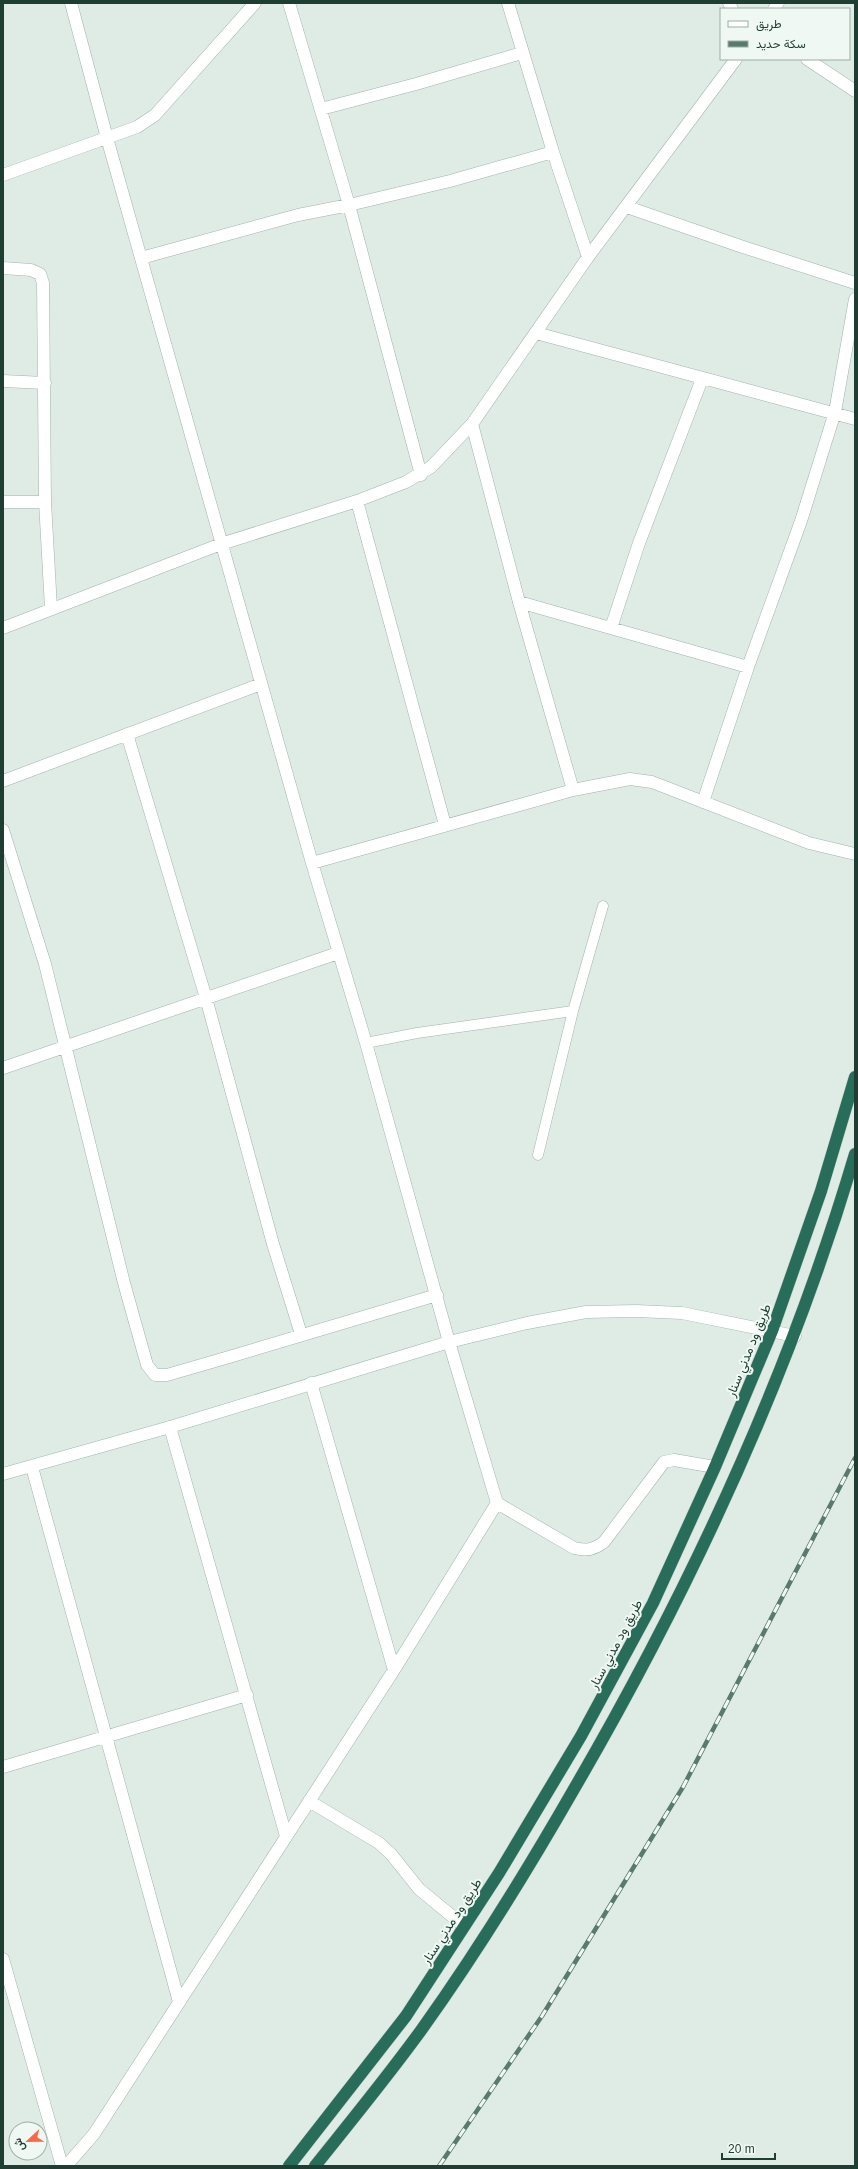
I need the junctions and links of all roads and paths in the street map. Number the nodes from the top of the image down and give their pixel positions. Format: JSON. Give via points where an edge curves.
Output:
{"nodes":[{"id":1,"x":71,"y":3,"type":"edge"},
{"id":2,"x":255,"y":3,"type":"edge"},
{"id":3,"x":289,"y":3,"type":"edge"},
{"id":4,"x":508,"y":3,"type":"edge"},
{"id":5,"x":522,"y":53,"type":"junction"},
{"id":6,"x":735,"y":60,"type":"edge"},
{"id":7,"x":808,"y":60,"type":"edge"},
{"id":8,"x":855,"y":91,"type":"edge"},
{"id":9,"x":320,"y":110,"type":"junction"},
{"id":10,"x":107,"y":138,"type":"junction"},
{"id":11,"x":553,"y":152,"type":"junction"},
{"id":12,"x":3,"y":175,"type":"edge"},
{"id":13,"x":349,"y":206,"type":"junction"},
{"id":14,"x":627,"y":207,"type":"junction"},
{"id":15,"x":588,"y":257,"type":"junction"},
{"id":16,"x":141,"y":258,"type":"junction"},
{"id":17,"x":3,"y":268,"type":"edge"},
{"id":18,"x":855,"y":283,"type":"edge"},
{"id":19,"x":855,"y":299,"type":"edge"},
{"id":20,"x":536,"y":333,"type":"junction"},
{"id":21,"x":702,"y":379,"type":"junction"},
{"id":22,"x":3,"y":381,"type":"edge"},
{"id":23,"x":44,"y":383,"type":"junction"},
{"id":24,"x":835,"y":412,"type":"junction"},
{"id":25,"x":855,"y":419,"type":"edge"},
{"id":26,"x":472,"y":424,"type":"junction"},
{"id":27,"x":421,"y":475,"type":"junction"},
{"id":28,"x":357,"y":501,"type":"junction"},
{"id":29,"x":3,"y":502,"type":"edge"},
{"id":30,"x":45,"y":502,"type":"junction"},
{"id":31,"x":221,"y":544,"type":"junction"},
{"id":32,"x":519,"y":602,"type":"junction"},
{"id":33,"x":51,"y":608,"type":"junction"},
{"id":34,"x":3,"y":628,"type":"edge"},
{"id":35,"x":611,"y":628,"type":"junction"},
{"id":36,"x":748,"y":667,"type":"junction"},
{"id":37,"x":261,"y":684,"type":"junction"},
{"id":38,"x":127,"y":734,"type":"junction"},
{"id":39,"x":3,"y":781,"type":"edge"},
{"id":40,"x":573,"y":790,"type":"junction"},
{"id":41,"x":703,"y":802,"type":"junction"},
{"id":42,"x":445,"y":826,"type":"junction"},
{"id":43,"x":3,"y":830,"type":"edge"},
{"id":44,"x":855,"y":854,"type":"edge"},
{"id":45,"x":312,"y":863,"type":"junction"},
{"id":46,"x":603,"y":906,"type":"dead end"},
{"id":47,"x":338,"y":953,"type":"junction"},
{"id":48,"x":206,"y":998,"type":"junction"},
{"id":49,"x":573,"y":1011,"type":"junction"},
{"id":50,"x":366,"y":1043,"type":"junction"},
{"id":51,"x":67,"y":1048,"type":"junction"},
{"id":52,"x":3,"y":1068,"type":"edge"},
{"id":53,"x":855,"y":1077,"type":"edge"},
{"id":54,"x":855,"y":1154,"type":"edge"},
{"id":55,"x":538,"y":1155,"type":"dead end"},
{"id":56,"x":437,"y":1295,"type":"junction"},
{"id":57,"x":772,"y":1331,"type":"junction"},
{"id":58,"x":300,"y":1334,"type":"junction"},
{"id":59,"x":795,"y":1336,"type":"junction"},
{"id":60,"x":449,"y":1342,"type":"junction"},
{"id":61,"x":311,"y":1383,"type":"junction"},
{"id":62,"x":170,"y":1427,"type":"junction"},
{"id":63,"x":32,"y":1466,"type":"junction"},
{"id":64,"x":715,"y":1467,"type":"junction"},
{"id":65,"x":3,"y":1474,"type":"edge"},
{"id":66,"x":497,"y":1503,"type":"junction"},
{"id":67,"x":394,"y":1670,"type":"junction"},
{"id":68,"x":246,"y":1695,"type":"junction"},
{"id":69,"x":106,"y":1736,"type":"junction"},
{"id":70,"x":3,"y":1767,"type":"edge"},
{"id":71,"x":309,"y":1801,"type":"junction"},
{"id":72,"x":286,"y":1836,"type":"junction"},
{"id":73,"x":464,"y":1926,"type":"junction"},
{"id":74,"x":3,"y":1958,"type":"edge"},
{"id":75,"x":179,"y":2002,"type":"junction"},
{"id":76,"x":62,"y":2166,"type":"edge"},
{"id":77,"x":66,"y":2166,"type":"edge"},
{"id":78,"x":289,"y":2166,"type":"edge"},
{"id":79,"x":315,"y":2166,"type":"edge"}],
"edges":[{"from":1,"to":10,"type":"street"},
{"from":2,"to":10,"type":"street","via":[[155,115],[137,127]]},
{"from":3,"to":9,"type":"street"},
{"from":4,"to":5,"type":"street"},
{"from":5,"to":9,"type":"street"},
{"from":5,"to":11,"type":"street"},
{"from":6,"to":14,"type":"street"},
{"from":7,"to":8,"type":"street"},
{"from":9,"to":13,"type":"street"},
{"from":10,"to":12,"type":"street"},
{"from":10,"to":16,"type":"street"},
{"from":11,"to":13,"type":"street"},
{"from":11,"to":15,"type":"street"},
{"from":13,"to":16,"type":"street","via":[[298,215]]},
{"from":13,"to":27,"type":"street"},
{"from":14,"to":15,"type":"street"},
{"from":14,"to":18,"type":"street","via":[[743,248]]},
{"from":15,"to":20,"type":"street"},
{"from":16,"to":31,"type":"street"},
{"from":17,"to":23,"type":"street","via":[[31,270],[40,274],[43,283]]},
{"from":19,"to":24,"type":"street"},
{"from":20,"to":21,"type":"street"},
{"from":20,"to":26,"type":"street"},
{"from":21,"to":24,"type":"street"},
{"from":21,"to":35,"type":"street","via":[[639,543]]},
{"from":22,"to":23,"type":"street"},
{"from":23,"to":30,"type":"street"},
{"from":24,"to":25,"type":"street"},
{"from":24,"to":36,"type":"street","via":[[801,521]]},
{"from":26,"to":27,"type":"street"},
{"from":26,"to":32,"type":"street"},
{"from":27,"to":28,"type":"street"},
{"from":28,"to":31,"type":"street"},
{"from":28,"to":42,"type":"street"},
{"from":29,"to":30,"type":"street"},
{"from":30,"to":33,"type":"street"},
{"from":31,"to":33,"type":"street"},
{"from":31,"to":37,"type":"street"},
{"from":32,"to":35,"type":"street"},
{"from":32,"to":40,"type":"street"},
{"from":33,"to":34,"type":"street"},
{"from":35,"to":36,"type":"street"},
{"from":36,"to":41,"type":"street"},
{"from":37,"to":38,"type":"street"},
{"from":37,"to":45,"type":"street"},
{"from":38,"to":39,"type":"street"},
{"from":38,"to":48,"type":"street"},
{"from":40,"to":41,"type":"street","via":[[630,779],[652,782]]},
{"from":40,"to":42,"type":"street"},
{"from":41,"to":44,"type":"street","via":[[809,843]]},
{"from":42,"to":45,"type":"street"},
{"from":43,"to":51,"type":"street","via":[[45,964]]},
{"from":45,"to":47,"type":"street"},
{"from":46,"to":49,"type":"lane"},
{"from":47,"to":48,"type":"street"},
{"from":47,"to":50,"type":"street"},
{"from":48,"to":51,"type":"street"},
{"from":48,"to":58,"type":"street"},
{"from":49,"to":50,"type":"lane","via":[[417,1033]]},
{"from":49,"to":55,"type":"lane"},
{"from":50,"to":56,"type":"street"},
{"from":51,"to":52,"type":"street"},
{"from":51,"to":58,"type":"street","via":[[124,1283],[147,1365],[155,1375],[167,1375]]},
{"from":53,"to":57,"type":"highway","name":"طريق ود مدني سنار","via":[[821,1191]]},
{"from":54,"to":59,"type":"highway","via":[[822,1261]]},
{"from":56,"to":58,"type":"street"},
{"from":56,"to":60,"type":"street"},
{"from":57,"to":59,"type":"street"},
{"from":57,"to":60,"type":"street","via":[[682,1313],[586,1312]]},
{"from":57,"to":64,"type":"highway","name":"طريق ود مدني سنار"},
{"from":59,"to":79,"type":"highway","via":[[678,1600],[600,1745],[518,1883],[458,1977],[390,2073]]},
{"from":60,"to":61,"type":"street"},
{"from":60,"to":66,"type":"street"},
{"from":61,"to":62,"type":"street"},
{"from":61,"to":67,"type":"street"},
{"from":62,"to":63,"type":"street"},
{"from":62,"to":68,"type":"street"},
{"from":63,"to":65,"type":"street"},
{"from":63,"to":69,"type":"street"},
{"from":64,"to":66,"type":"street","via":[[674,1460],[664,1462],[604,1542],[595,1548],[584,1550],[574,1548]]},
{"from":64,"to":73,"type":"highway","name":"طريق ود مدني سنار","via":[[656,1596],[617,1672],[534,1816]]},
{"from":66,"to":67,"type":"street"},
{"from":67,"to":71,"type":"street"},
{"from":68,"to":69,"type":"street"},
{"from":68,"to":72,"type":"street"},
{"from":69,"to":70,"type":"street"},
{"from":69,"to":75,"type":"street"},
{"from":71,"to":72,"type":"street"},
{"from":71,"to":73,"type":"street","via":[[379,1843],[391,1854],[418,1889]]},
{"from":72,"to":75,"type":"street"},
{"from":73,"to":78,"type":"highway","name":"طريق ود مدني سنار","via":[[406,2016]]},
{"from":74,"to":76,"type":"street"},
{"from":75,"to":77,"type":"street","via":[[94,2134]]}]}
